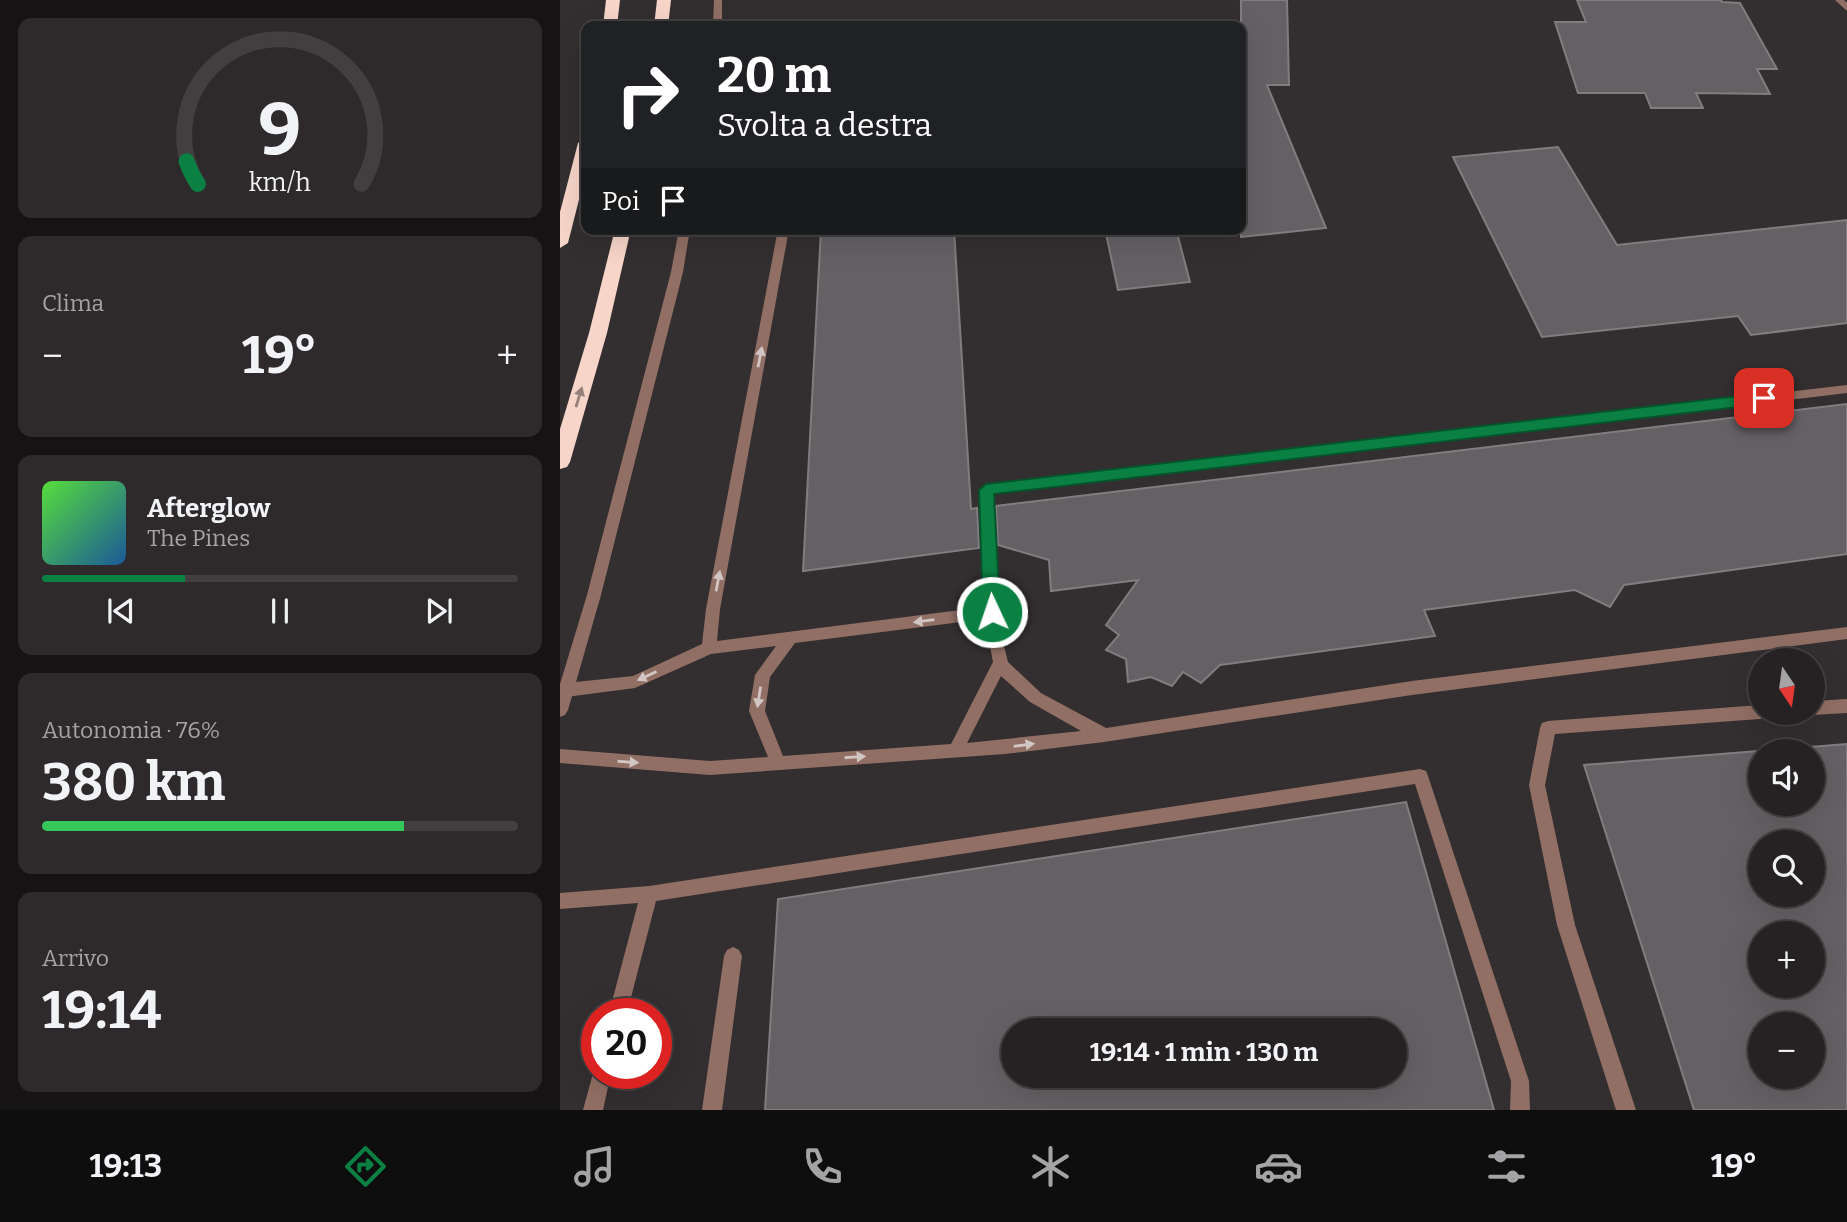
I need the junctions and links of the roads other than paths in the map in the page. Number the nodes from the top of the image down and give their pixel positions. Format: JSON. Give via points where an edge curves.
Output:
{"nodes":[{"id":1,"x":613,"y":0,"type":"edge"},
{"id":2,"x":664,"y":0,"type":"edge"},
{"id":3,"x":718,"y":0,"type":"edge"},
{"id":4,"x":1839,"y":0,"type":"edge"},
{"id":5,"x":1847,"y":8,"type":"edge"},
{"id":6,"x":611,"y":21,"type":"edge"},
{"id":7,"x":662,"y":21,"type":"edge"},
{"id":8,"x":718,"y":21,"type":"edge"},
{"id":9,"x":581,"y":162,"type":"edge"},
{"id":10,"x":622,"y":235,"type":"edge"},
{"id":11,"x":684,"y":235,"type":"edge"},
{"id":12,"x":783,"y":235,"type":"edge"},
{"id":13,"x":560,"y":243,"type":"edge"},
{"id":14,"x":1847,"y":389,"type":"edge"},
{"id":15,"x":560,"y":462,"type":"edge"},
{"id":16,"x":992,"y":612,"type":"junction"},
{"id":17,"x":1847,"y":633,"type":"edge"},
{"id":18,"x":790,"y":638,"type":"junction"},
{"id":19,"x":709,"y":648,"type":"junction"},
{"id":20,"x":1000,"y":664,"type":"junction"},
{"id":21,"x":566,"y":690,"type":"junction"},
{"id":22,"x":1847,"y":706,"type":"edge"},
{"id":23,"x":1825,"y":707,"type":"edge"},
{"id":24,"x":560,"y":710,"type":"edge"},
{"id":25,"x":1748,"y":713,"type":"edge"},
{"id":26,"x":1104,"y":735,"type":"junction"},
{"id":27,"x":956,"y":749,"type":"junction"},
{"id":28,"x":560,"y":756,"type":"edge"},
{"id":29,"x":778,"y":763,"type":"junction"},
{"id":30,"x":649,"y":894,"type":"junction"},
{"id":31,"x":560,"y":901,"type":"edge"},
{"id":32,"x":733,"y":956,"type":"dead end"},
{"id":33,"x":622,"y":998,"type":"edge"},
{"id":34,"x":598,"y":1089,"type":"edge"},
{"id":35,"x":593,"y":1110,"type":"edge"},
{"id":36,"x":712,"y":1110,"type":"edge"},
{"id":37,"x":1520,"y":1110,"type":"edge"},
{"id":38,"x":1626,"y":1110,"type":"edge"}],
"edges":[{"from":1,"to":6,"type":"highway"},
{"from":2,"to":7,"type":"highway"},
{"from":3,"to":8,"type":"street"},
{"from":4,"to":5,"type":"street"},
{"from":9,"to":13,"type":"highway"},
{"from":15,"to":10,"type":"highway","one_way":true},
{"from":11,"to":21,"type":"street"},
{"from":19,"to":12,"type":"street","one_way":true},
{"from":14,"to":16,"type":"street","via":[[986,490]]},
{"from":16,"to":18,"type":"street","one_way":true},
{"from":16,"to":20,"type":"street"},
{"from":17,"to":26,"type":"street","via":[[1412,688]]},
{"from":18,"to":19,"type":"street"},
{"from":18,"to":29,"type":"street","one_way":true,"via":[[763,675],[757,711]]},
{"from":19,"to":21,"type":"street","one_way":true,"via":[[635,682]]},
{"from":20,"to":26,"type":"street","via":[[1041,704]]},
{"from":20,"to":27,"type":"street"},
{"from":21,"to":24,"type":"street"},
{"from":22,"to":23,"type":"street"},
{"from":25,"to":38,"type":"street","via":[[1548,728],[1537,785],[1550,849],[1566,925]]},
{"from":27,"to":26,"type":"street","one_way":true},
{"from":29,"to":27,"type":"street","one_way":true},
{"from":28,"to":29,"type":"street","one_way":true,"via":[[709,768]]},
{"from":30,"to":31,"type":"street"},
{"from":30,"to":33,"type":"street"},
{"from":30,"to":37,"type":"street","via":[[1420,776],[1520,1081]]},
{"from":32,"to":36,"type":"street"},
{"from":34,"to":35,"type":"street"}]}
